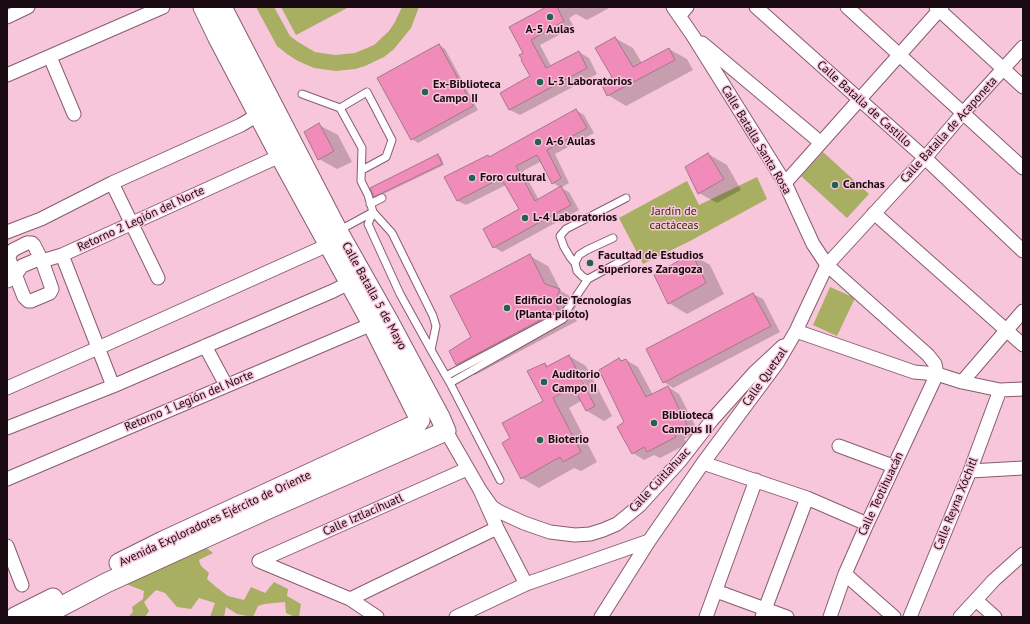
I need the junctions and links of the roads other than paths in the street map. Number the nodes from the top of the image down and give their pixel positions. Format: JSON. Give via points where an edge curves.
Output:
{"nodes":[{"id":1,"x":28,"y":7,"type":"edge"},
{"id":2,"x":163,"y":7,"type":"edge"},
{"id":3,"x":203,"y":7,"type":"edge"},
{"id":4,"x":222,"y":7,"type":"edge"},
{"id":5,"x":756,"y":7,"type":"edge"},
{"id":6,"x":847,"y":7,"type":"edge"},
{"id":7,"x":939,"y":8,"type":"edge"},
{"id":8,"x":680,"y":10,"type":"edge"},
{"id":9,"x":7,"y":17,"type":"edge"},
{"id":10,"x":226,"y":34,"type":"junction"},
{"id":11,"x":693,"y":36,"type":"junction"},
{"id":12,"x":1023,"y":47,"type":"edge"},
{"id":13,"x":900,"y":54,"type":"junction"},
{"id":14,"x":50,"y":56,"type":"junction"},
{"id":15,"x":1003,"y":69,"type":"junction"},
{"id":16,"x":7,"y":75,"type":"edge"},
{"id":17,"x":1023,"y":87,"type":"edge"},
{"id":18,"x":302,"y":94,"type":"dead end"},
{"id":19,"x":860,"y":100,"type":"junction"},
{"id":20,"x":340,"y":108,"type":"junction"},
{"id":21,"x":266,"y":111,"type":"junction"},
{"id":22,"x":963,"y":113,"type":"junction"},
{"id":23,"x":74,"y":114,"type":"dead end"},
{"id":24,"x":820,"y":142,"type":"junction"},
{"id":25,"x":280,"y":156,"type":"junction"},
{"id":26,"x":925,"y":158,"type":"junction"},
{"id":27,"x":1023,"y":168,"type":"edge"},
{"id":28,"x":362,"y":170,"type":"junction"},
{"id":29,"x":112,"y":182,"type":"junction"},
{"id":30,"x":785,"y":183,"type":"junction"},
{"id":31,"x":382,"y":198,"type":"dead end"},
{"id":32,"x":626,"y":198,"type":"dead end"},
{"id":33,"x":370,"y":204,"type":"junction"},
{"id":34,"x":373,"y":212,"type":"junction"},
{"id":35,"x":874,"y":213,"type":"junction"},
{"id":36,"x":132,"y":223,"type":"junction"},
{"id":37,"x":7,"y":232,"type":"edge"},
{"id":38,"x":335,"y":237,"type":"junction"},
{"id":39,"x":613,"y":238,"type":"dead end"},
{"id":40,"x":1023,"y":251,"type":"edge"},
{"id":41,"x":62,"y":255,"type":"junction"},
{"id":42,"x":627,"y":258,"type":"dead end"},
{"id":43,"x":42,"y":261,"type":"junction"},
{"id":44,"x":575,"y":263,"type":"junction"},
{"id":45,"x":827,"y":265,"type":"junction"},
{"id":46,"x":158,"y":278,"type":"dead end"},
{"id":47,"x":11,"y":279,"type":"edge"},
{"id":48,"x":588,"y":279,"type":"junction"},
{"id":49,"x":348,"y":283,"type":"junction"},
{"id":50,"x":1023,"y":311,"type":"edge"},
{"id":51,"x":562,"y":317,"type":"junction"},
{"id":52,"x":372,"y":324,"type":"junction"},
{"id":53,"x":1006,"y":331,"type":"junction"},
{"id":54,"x":793,"y":336,"type":"junction"},
{"id":55,"x":1023,"y":345,"type":"edge"},
{"id":56,"x":205,"y":346,"type":"junction"},
{"id":57,"x":98,"y":348,"type":"junction"},
{"id":58,"x":432,"y":350,"type":"junction"},
{"id":59,"x":937,"y":374,"type":"junction"},
{"id":60,"x":446,"y":376,"type":"junction"},
{"id":61,"x":962,"y":382,"type":"junction"},
{"id":62,"x":450,"y":383,"type":"junction"},
{"id":63,"x":226,"y":385,"type":"junction"},
{"id":64,"x":113,"y":386,"type":"junction"},
{"id":65,"x":7,"y":388,"type":"edge"},
{"id":66,"x":1023,"y":389,"type":"edge"},
{"id":67,"x":1000,"y":390,"type":"junction"},
{"id":68,"x":417,"y":424,"type":"joint"},
{"id":69,"x":7,"y":428,"type":"edge"},
{"id":70,"x":446,"y":431,"type":"junction"},
{"id":71,"x":839,"y":446,"type":"dead end"},
{"id":72,"x":703,"y":463,"type":"junction"},
{"id":73,"x":893,"y":466,"type":"junction"},
{"id":74,"x":1023,"y":468,"type":"edge"},
{"id":75,"x":467,"y":469,"type":"junction"},
{"id":76,"x":970,"y":472,"type":"junction"},
{"id":77,"x":7,"y":478,"type":"edge"},
{"id":78,"x":500,"y":480,"type":"dead end"},
{"id":79,"x":756,"y":480,"type":"junction"},
{"id":80,"x":480,"y":490,"type":"junction"},
{"id":81,"x":806,"y":498,"type":"junction"},
{"id":82,"x":867,"y":524,"type":"junction"},
{"id":83,"x":497,"y":528,"type":"junction"},
{"id":84,"x":649,"y":541,"type":"junction"},
{"id":85,"x":7,"y":546,"type":"edge"},
{"id":86,"x":1023,"y":554,"type":"edge"},
{"id":87,"x":845,"y":574,"type":"junction"},
{"id":88,"x":103,"y":578,"type":"junction"},
{"id":89,"x":526,"y":584,"type":"junction"},
{"id":90,"x":22,"y":585,"type":"dead end"},
{"id":91,"x":716,"y":591,"type":"junction"},
{"id":92,"x":350,"y":599,"type":"junction"},
{"id":93,"x":976,"y":600,"type":"junction"},
{"id":94,"x":764,"y":613,"type":"edge"},
{"id":95,"x":15,"y":617,"type":"edge"},
{"id":96,"x":41,"y":617,"type":"edge"},
{"id":97,"x":377,"y":617,"type":"edge"},
{"id":98,"x":456,"y":617,"type":"edge"},
{"id":99,"x":601,"y":617,"type":"edge"},
{"id":100,"x":706,"y":617,"type":"edge"},
{"id":101,"x":787,"y":617,"type":"edge"},
{"id":102,"x":830,"y":617,"type":"edge"},
{"id":103,"x":894,"y":617,"type":"edge"},
{"id":104,"x":910,"y":617,"type":"edge"},
{"id":105,"x":960,"y":617,"type":"edge"},
{"id":106,"x":995,"y":617,"type":"edge"}],
"edges":[{"from":1,"to":9,"type":"street"},
{"from":2,"to":14,"type":"street"},
{"from":3,"to":10,"type":"street","name":"Calle Batalla 5 de Mayo"},
{"from":4,"to":10,"type":"street","name":"Calle Batalla 5 de Mayo"},
{"from":5,"to":19,"type":"street","name":"Calle Batalla de Castillo"},
{"from":6,"to":13,"type":"street"},
{"from":7,"to":13,"type":"street"},
{"from":7,"to":15,"type":"street"},
{"from":8,"to":11,"type":"street","name":"Calle Batalla Santa Rosa"},
{"from":10,"to":21,"type":"street","name":"Calle Batalla 5 de Mayo"},
{"from":11,"to":24,"type":"street"},
{"from":11,"to":30,"type":"street","name":"Calle Batalla Santa Rosa"},
{"from":12,"to":15,"type":"street","name":"Calle Batalla de Acaponeta"},
{"from":13,"to":19,"type":"street"},
{"from":13,"to":22,"type":"street"},
{"from":14,"to":16,"type":"street"},
{"from":14,"to":23,"type":"street"},
{"from":15,"to":17,"type":"street"},
{"from":15,"to":22,"type":"street","name":"Calle Batalla de Acaponeta"},
{"from":18,"to":20,"type":"lane"},
{"from":19,"to":24,"type":"street"},
{"from":19,"to":26,"type":"street","name":"Calle Batalla de Castillo"},
{"from":20,"to":28,"type":"lane","via":[[362,148]]},
{"from":20,"to":28,"type":"lane","via":[[367,92],[392,140],[386,157]]},
{"from":21,"to":25,"type":"street","name":"Calle Batalla 5 de Mayo"},
{"from":21,"to":29,"type":"street","via":[[241,125]]},
{"from":21,"to":38,"type":"street","name":"Calle Batalla 5 de Mayo"},
{"from":22,"to":26,"type":"street","name":"Calle Batalla de Acaponeta"},
{"from":22,"to":27,"type":"street"},
{"from":24,"to":30,"type":"street"},
{"from":25,"to":36,"type":"street","name":"Retorno 2 Legión del Norte"},
{"from":25,"to":38,"type":"street","name":"Calle Batalla 5 de Mayo"},
{"from":26,"to":35,"type":"street","name":"Calle Batalla de Acaponeta"},
{"from":26,"to":40,"type":"street","name":"Calle Batalla de Castillo"},
{"from":28,"to":33,"type":"lane","via":[[361,181]]},
{"from":29,"to":36,"type":"street"},
{"from":29,"to":37,"type":"street","via":[[41,219]]},
{"from":30,"to":45,"type":"street","name":"Calle Batalla Santa Rosa","via":[[813,244]]},
{"from":31,"to":33,"type":"lane"},
{"from":32,"to":44,"type":"lane","via":[[566,229],[560,236]]},
{"from":33,"to":34,"type":"lane"},
{"from":34,"to":38,"type":"lane"},
{"from":34,"to":58,"type":"lane","via":[[368,224],[400,294]]},
{"from":34,"to":58,"type":"lane","via":[[392,233],[433,316],[436,326]]},
{"from":35,"to":45,"type":"street","name":"Calle Batalla de Acaponeta"},
{"from":35,"to":53,"type":"street"},
{"from":36,"to":41,"type":"street","name":"Retorno 2 Legión del Norte"},
{"from":36,"to":46,"type":"street"},
{"from":38,"to":49,"type":"street","name":"Calle Batalla 5 de Mayo"},
{"from":38,"to":57,"type":"street","via":[[319,249]]},
{"from":38,"to":70,"type":"street","name":"Calle Batalla 5 de Mayo","via":[[396,334]]},
{"from":39,"to":44,"type":"lane","via":[[579,255]]},
{"from":41,"to":43,"type":"street","name":"Retorno 2 Legión del Norte"},
{"from":41,"to":57,"type":"street"},
{"from":42,"to":48,"type":"lane"},
{"from":43,"to":47,"type":"street","name":"Retorno 2 Legión del Norte","via":[[36,260],[22,266]]},
{"from":43,"to":47,"type":"street","via":[[32,243],[13,250],[9,256]]},
{"from":43,"to":47,"type":"street","via":[[52,286],[50,293],[34,301],[28,301]]},
{"from":44,"to":48,"type":"lane","via":[[577,271]]},
{"from":45,"to":54,"type":"street","name":"Calle Batalla de Acaponeta"},
{"from":45,"to":59,"type":"street","name":"Calle Batalla Santa Rosa","via":[[928,355],[935,364]]},
{"from":48,"to":51,"type":"lane"},
{"from":49,"to":52,"type":"street","name":"Calle Batalla 5 de Mayo"},
{"from":49,"to":56,"type":"street"},
{"from":50,"to":53,"type":"street"},
{"from":51,"to":60,"type":"lane","via":[[560,315]]},
{"from":51,"to":62,"type":"lane","via":[[563,319]]},
{"from":52,"to":63,"type":"street","name":"Retorno 1 Legión del Norte"},
{"from":52,"to":68,"type":"street","name":"Calle Batalla 5 de Mayo","via":[[420,418]]},
{"from":53,"to":55,"type":"street"},
{"from":53,"to":61,"type":"street"},
{"from":54,"to":59,"type":"street","via":[[914,372]]},
{"from":54,"to":72,"type":"street","name":"Calle Quetzal","via":[[778,362]]},
{"from":54,"to":80,"type":"street","name":"Calle Cuitlahuac","via":[[754,373],[659,485],[618,524],[590,534],[550,532],[500,512],[492,507]]},
{"from":56,"to":63,"type":"street"},
{"from":56,"to":64,"type":"street"},
{"from":57,"to":64,"type":"street"},
{"from":57,"to":65,"type":"street"},
{"from":58,"to":60,"type":"lane"},
{"from":59,"to":61,"type":"street"},
{"from":59,"to":73,"type":"street","name":"Calle Teotihuacán"},
{"from":60,"to":62,"type":"lane"},
{"from":61,"to":67,"type":"street"},
{"from":62,"to":78,"type":"lane"},
{"from":63,"to":77,"type":"street","name":"Retorno 1 Legión del Norte"},
{"from":64,"to":69,"type":"street"},
{"from":66,"to":67,"type":"street"},
{"from":67,"to":76,"type":"street","name":"Calle Reyna Xóchitl"},
{"from":68,"to":88,"type":"street","name":"Avenida Exploradores Ejército de Oriente","via":[[163,541]]},
{"from":70,"to":75,"type":"street","name":"Calle Batalla 5 de Mayo"},
{"from":70,"to":88,"type":"street","name":"Avenida Exploradores Ejército de Oriente"},
{"from":71,"to":73,"type":"street"},
{"from":72,"to":79,"type":"street"},
{"from":72,"to":84,"type":"street","name":"Calle Quetzal"},
{"from":73,"to":82,"type":"street","name":"Calle Teotihuacán"},
{"from":74,"to":76,"type":"street"},
{"from":75,"to":80,"type":"street","name":"Calle Batalla 5 de Mayo"},
{"from":75,"to":92,"type":"street","name":"Calle Iztlacihuatl","via":[[259,561]]},
{"from":76,"to":104,"type":"street","name":"Calle Reyna Xóchitl"},
{"from":79,"to":81,"type":"street"},
{"from":79,"to":91,"type":"street"},
{"from":80,"to":83,"type":"street","name":"Calle Batalla 5 de Mayo"},
{"from":81,"to":82,"type":"street"},
{"from":81,"to":94,"type":"street"},
{"from":82,"to":87,"type":"street","name":"Calle Teotihuacán"},
{"from":83,"to":89,"type":"street","name":"Calle Batalla 5 de Mayo"},
{"from":83,"to":92,"type":"street"},
{"from":84,"to":89,"type":"street"},
{"from":84,"to":99,"type":"street","name":"Calle Quetzal"},
{"from":85,"to":90,"type":"street"},
{"from":86,"to":93,"type":"street"},
{"from":87,"to":102,"type":"street","name":"Calle Teotihuacán"},
{"from":87,"to":103,"type":"street"},
{"from":88,"to":95,"type":"street","name":"Avenida Exploradores Ejército de Oriente"},
{"from":88,"to":96,"type":"street","name":"Avenida Exploradores Ejército de Oriente"},
{"from":89,"to":98,"type":"street"},
{"from":91,"to":94,"type":"street"},
{"from":91,"to":100,"type":"street"},
{"from":92,"to":97,"type":"street"},
{"from":93,"to":105,"type":"street"},
{"from":93,"to":106,"type":"street"},
{"from":94,"to":101,"type":"street"}]}
